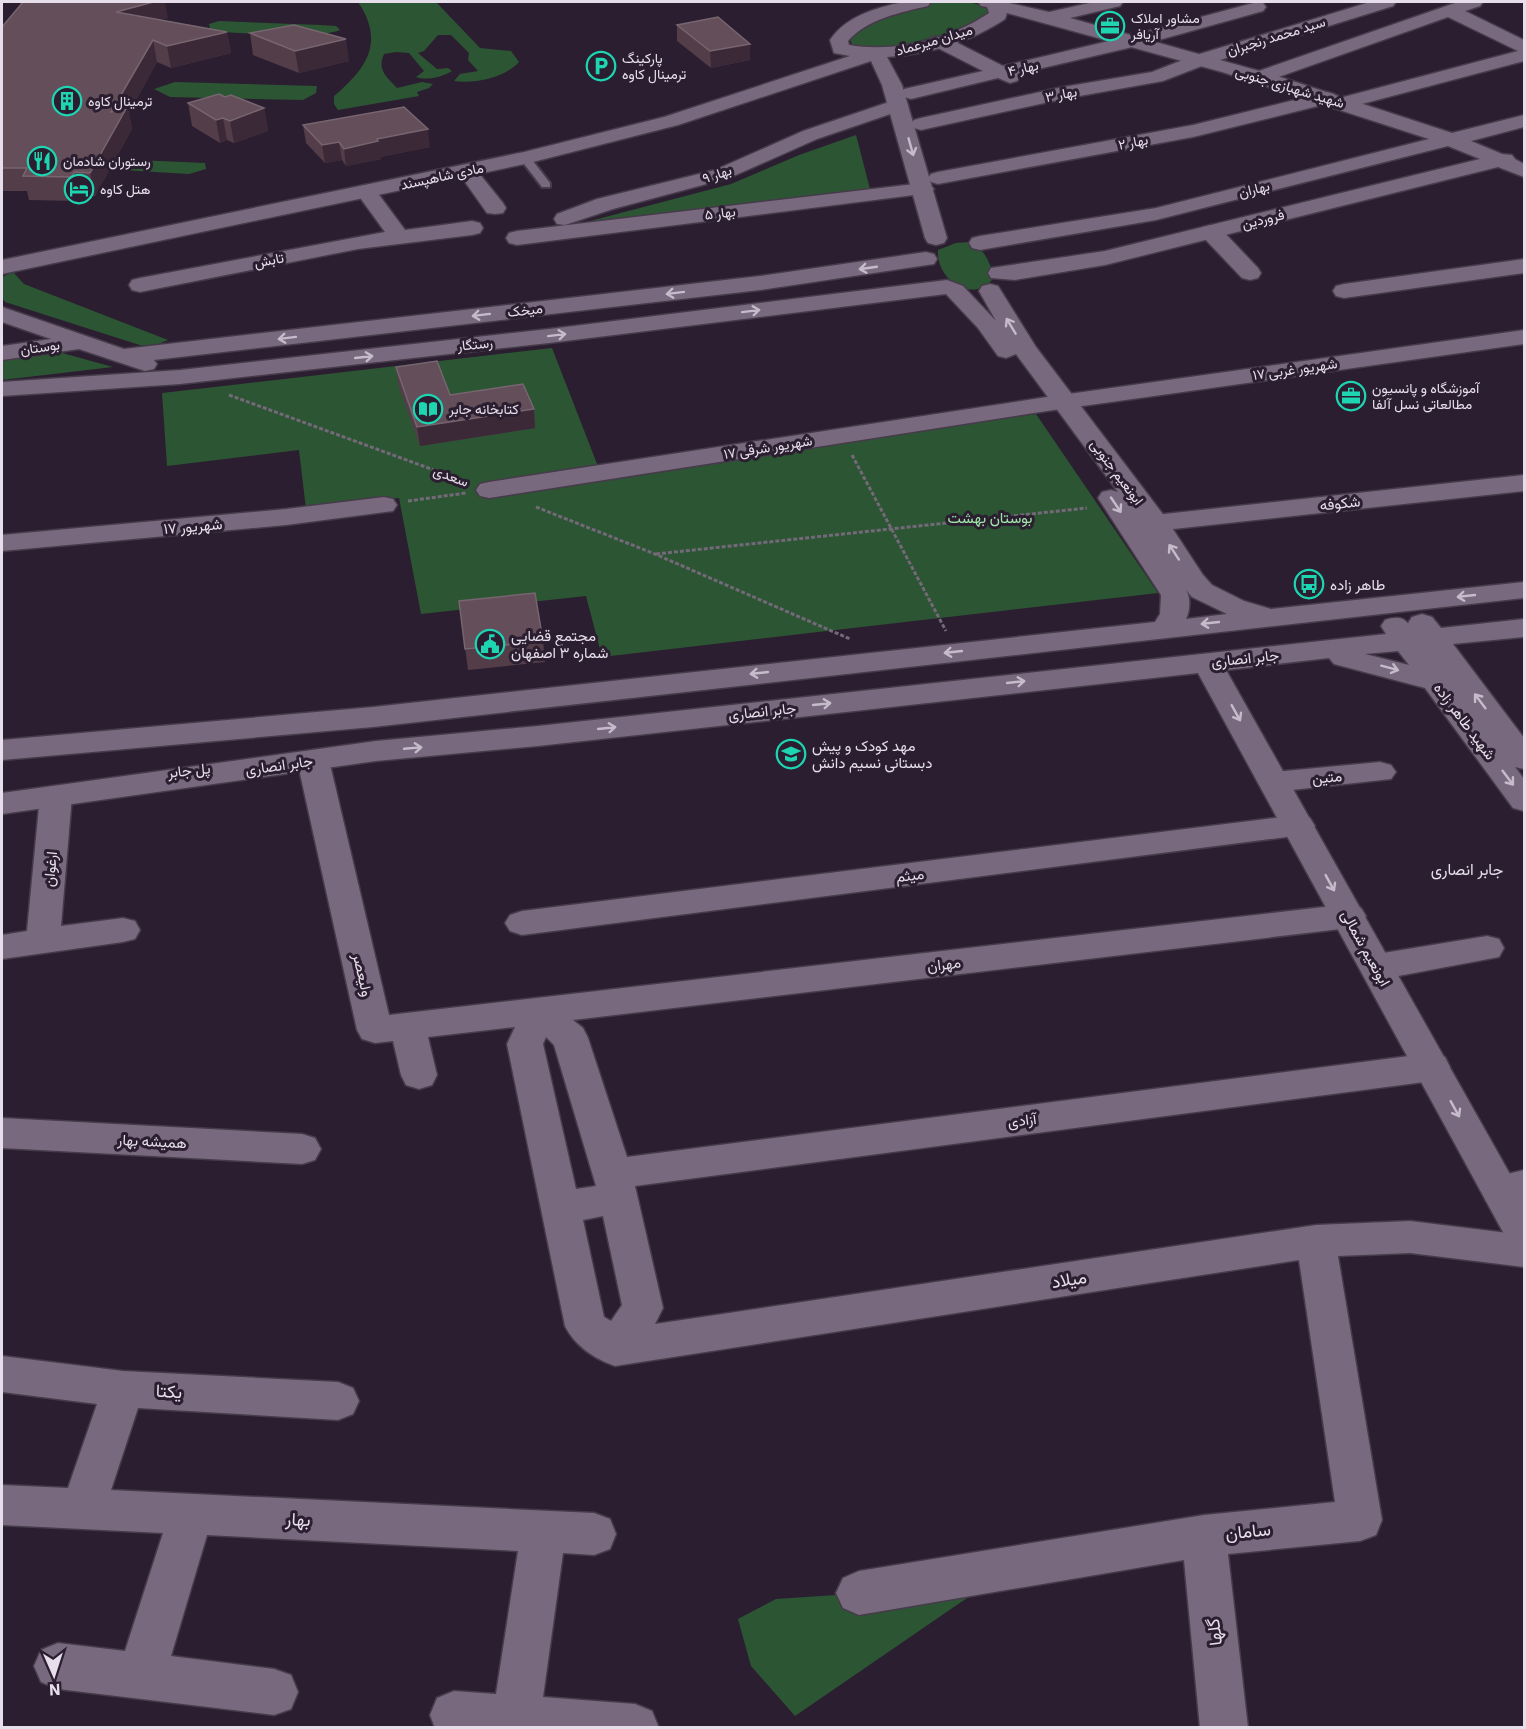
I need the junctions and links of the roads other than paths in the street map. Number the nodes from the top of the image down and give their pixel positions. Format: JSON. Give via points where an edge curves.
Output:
{"nodes":[{"id":1,"x":922,"y":2,"type":"edge"},
{"id":2,"x":1114,"y":2,"type":"edge"},
{"id":3,"x":1387,"y":2,"type":"edge"},
{"id":4,"x":1474,"y":2,"type":"edge"},
{"id":5,"x":991,"y":3,"type":"edge"},
{"id":6,"x":1249,"y":3,"type":"edge"},
{"id":7,"x":903,"y":5,"type":"edge"},
{"id":8,"x":1202,"y":6,"type":"dead end"},
{"id":9,"x":1448,"y":10,"type":"junction"},
{"id":10,"x":1224,"y":16,"type":"junction"},
{"id":11,"x":1050,"y":18,"type":"junction"},
{"id":12,"x":989,"y":23,"type":"junction"},
{"id":13,"x":1307,"y":26,"type":"junction"},
{"id":14,"x":1134,"y":41,"type":"junction"},
{"id":15,"x":934,"y":42,"type":"junction"},
{"id":16,"x":1524,"y":46,"type":"edge"},
{"id":17,"x":875,"y":54,"type":"junction"},
{"id":18,"x":1524,"y":55,"type":"edge"},
{"id":19,"x":1200,"y":60,"type":"junction"},
{"id":20,"x":1002,"y":72,"type":"junction"},
{"id":21,"x":1260,"y":77,"type":"junction"},
{"id":22,"x":1047,"y":97,"type":"junction"},
{"id":23,"x":905,"y":99,"type":"junction"},
{"id":24,"x":1335,"y":100,"type":"junction"},
{"id":25,"x":1524,"y":121,"type":"edge"},
{"id":26,"x":921,"y":124,"type":"junction"},
{"id":27,"x":1448,"y":138,"type":"junction"},
{"id":28,"x":1524,"y":154,"type":"edge"},
{"id":29,"x":525,"y":158,"type":"junction"},
{"id":30,"x":1501,"y":160,"type":"junction"},
{"id":31,"x":467,"y":171,"type":"junction"},
{"id":32,"x":1524,"y":171,"type":"edge"},
{"id":33,"x":930,"y":183,"type":"junction"},
{"id":34,"x":546,"y":184,"type":"dead end"},
{"id":35,"x":367,"y":192,"type":"junction"},
{"id":36,"x":495,"y":208,"type":"dead end"},
{"id":37,"x":472,"y":228,"type":"dead end"},
{"id":38,"x":1210,"y":232,"type":"junction"},
{"id":39,"x":399,"y":236,"type":"junction"},
{"id":40,"x":525,"y":237,"type":"joint"},
{"id":41,"x":946,"y":237,"type":"junction"},
{"id":42,"x":980,"y":243,"type":"junction"},
{"id":43,"x":926,"y":259,"type":"junction"},
{"id":44,"x":1524,"y":266,"type":"edge"},
{"id":45,"x":2,"y":267,"type":"edge"},
{"id":46,"x":1250,"y":273,"type":"dead end"},
{"id":47,"x":995,"y":282,"type":"junction"},
{"id":48,"x":140,"y":285,"type":"dead end"},
{"id":49,"x":951,"y":289,"type":"junction"},
{"id":50,"x":1344,"y":291,"type":"dead end"},
{"id":51,"x":2,"y":314,"type":"edge"},
{"id":52,"x":1524,"y":337,"type":"edge"},
{"id":53,"x":78,"y":342,"type":"junction"},
{"id":54,"x":2,"y":352,"type":"edge"},
{"id":55,"x":124,"y":356,"type":"junction"},
{"id":56,"x":180,"y":377,"type":"junction"},
{"id":57,"x":2,"y":389,"type":"edge"},
{"id":58,"x":1056,"y":403,"type":"junction"},
{"id":59,"x":1524,"y":483,"type":"edge"},
{"id":60,"x":489,"y":490,"type":"road end"},
{"id":61,"x":384,"y":505,"type":"road end"},
{"id":62,"x":1155,"y":523,"type":"junction"},
{"id":63,"x":2,"y":543,"type":"edge"},
{"id":64,"x":1524,"y":590,"type":"edge"},
{"id":65,"x":1393,"y":604,"type":"junction"},
{"id":66,"x":1270,"y":617,"type":"junction"},
{"id":67,"x":1166,"y":628,"type":"junction"},
{"id":68,"x":1523,"y":628,"type":"edge"},
{"id":69,"x":1419,"y":640,"type":"junction"},
{"id":70,"x":1313,"y":651,"type":"junction"},
{"id":71,"x":1207,"y":662,"type":"junction"},
{"id":72,"x":1448,"y":678,"type":"junction"},
{"id":73,"x":373,"y":717,"type":"junction"},
{"id":74,"x":2,"y":750,"type":"edge"},
{"id":75,"x":376,"y":751,"type":"junction"},
{"id":76,"x":1524,"y":759,"type":"edge"},
{"id":77,"x":2,"y":760,"type":"edge"},
{"id":78,"x":313,"y":760,"type":"junction"},
{"id":79,"x":1380,"y":772,"type":"dead end"},
{"id":80,"x":1274,"y":782,"type":"junction"},
{"id":81,"x":2,"y":789,"type":"edge"},
{"id":82,"x":56,"y":796,"type":"junction"},
{"id":83,"x":1524,"y":801,"type":"edge"},
{"id":84,"x":2,"y":804,"type":"edge"},
{"id":85,"x":1299,"y":826,"type":"junction"},
{"id":86,"x":1349,"y":916,"type":"junction"},
{"id":87,"x":522,"y":923,"type":"dead end"},
{"id":88,"x":123,"y":930,"type":"dead end"},
{"id":89,"x":43,"y":941,"type":"junction"},
{"id":90,"x":2,"y":947,"type":"edge"},
{"id":91,"x":1487,"y":948,"type":"dead end"},
{"id":92,"x":1377,"y":967,"type":"junction"},
{"id":93,"x":540,"y":1011,"type":"junction"},
{"id":94,"x":407,"y":1027,"type":"junction"},
{"id":95,"x":1432,"y":1067,"type":"junction"},
{"id":96,"x":419,"y":1075,"type":"dead end"},
{"id":97,"x":588,"y":1097,"type":"junction"},
{"id":98,"x":539,"y":1108,"type":"junction"},
{"id":99,"x":2,"y":1133,"type":"edge"},
{"id":100,"x":302,"y":1149,"type":"dead end"},
{"id":101,"x":616,"y":1186,"type":"junction"},
{"id":102,"x":1512,"y":1188,"type":"edge"},
{"id":103,"x":561,"y":1208,"type":"junction"},
{"id":104,"x":1524,"y":1234,"type":"edge"},
{"id":105,"x":1316,"y":1241,"type":"junction"},
{"id":106,"x":1524,"y":1251,"type":"edge"},
{"id":107,"x":615,"y":1348,"type":"junction"},
{"id":108,"x":2,"y":1374,"type":"edge"},
{"id":109,"x":123,"y":1389,"type":"junction"},
{"id":110,"x":338,"y":1401,"type":"dead end"},
{"id":111,"x":2,"y":1505,"type":"edge"},
{"id":112,"x":83,"y":1509,"type":"junction"},
{"id":113,"x":191,"y":1514,"type":"junction"},
{"id":114,"x":543,"y":1532,"type":"junction"},
{"id":115,"x":594,"y":1534,"type":"dead end"},
{"id":116,"x":1204,"y":1536,"type":"junction"},
{"id":117,"x":859,"y":1593,"type":"dead end"},
{"id":118,"x":58,"y":1666,"type":"dead end"},
{"id":119,"x":141,"y":1676,"type":"junction"},
{"id":120,"x":274,"y":1692,"type":"dead end"},
{"id":121,"x":454,"y":1714,"type":"dead end"},
{"id":122,"x":516,"y":1719,"type":"junction"},
{"id":123,"x":635,"y":1728,"type":"edge"},
{"id":124,"x":1224,"y":1728,"type":"edge"}],
"edges":[{"from":1,"to":7,"type":"street","name":"میدان میرعماد"},
{"from":2,"to":11,"type":"street"},
{"from":3,"to":13,"type":"street","name":"سید محمد رنجبران"},
{"from":4,"to":9,"type":"street"},
{"from":5,"to":11,"type":"street","name":"شهید شهبازی جنوبی"},
{"from":5,"to":12,"type":"street","name":"میدان میرعماد","via":[[999,15]]},
{"from":6,"to":10,"type":"street","name":"بهار ۴"},
{"from":6,"to":13,"type":"street"},
{"from":7,"to":17,"type":"street","name":"میدان میرعماد","via":[[857,24],[839,40],[841,49]]},
{"from":8,"to":10,"type":"street"},
{"from":9,"to":16,"type":"street"},
{"from":9,"to":21,"type":"street"},
{"from":10,"to":14,"type":"street","name":"بهار ۴"},
{"from":11,"to":12,"type":"street","name":"شهید شهبازی جنوبی"},
{"from":11,"to":14,"type":"street","name":"شهید شهبازی جنوبی"},
{"from":12,"to":15,"type":"street","name":"میدان میرعماد"},
{"from":13,"to":19,"type":"street","name":"سید محمد رنجبران"},
{"from":14,"to":19,"type":"street","name":"شهید شهبازی جنوبی"},
{"from":14,"to":20,"type":"street","name":"بهار ۴"},
{"from":15,"to":17,"type":"street","name":"میدان میرعماد"},
{"from":15,"to":20,"type":"street"},
{"from":15,"to":23,"type":"street","via":[[912,59]]},
{"from":17,"to":23,"type":"street"},
{"from":17,"to":29,"type":"street","name":"مادی شاهپسند","via":[[671,121]]},
{"from":18,"to":24,"type":"street","name":"بهار ۲"},
{"from":19,"to":21,"type":"street","name":"شهید شهبازی جنوبی"},
{"from":19,"to":22,"type":"street","name":"بهار ۳","via":[[1156,77]]},
{"from":20,"to":22,"type":"street"},
{"from":20,"to":23,"type":"street","name":"بهار ۴"},
{"from":21,"to":24,"type":"street","name":"شهید شهبازی جنوبی"},
{"from":22,"to":26,"type":"street","name":"بهار ۳"},
{"from":23,"to":26,"type":"street"},
{"from":23,"to":33,"type":"street","one_way":true},
{"from":23,"to":40,"type":"street","name":"بهار ۹","via":[[722,174],[605,204]]},
{"from":24,"to":27,"type":"street","name":"شهید شهبازی جنوبی"},
{"from":24,"to":33,"type":"street","name":"بهار ۲"},
{"from":25,"to":27,"type":"street","name":"بهاران"},
{"from":26,"to":33,"type":"street"},
{"from":27,"to":30,"type":"street","name":"شهید شهبازی جنوبی"},
{"from":27,"to":42,"type":"street","name":"بهاران","via":[[1156,214]]},
{"from":28,"to":30,"type":"street","name":"فروردین"},
{"from":29,"to":31,"type":"street","name":"مادی شاهپسند"},
{"from":29,"to":34,"type":"lane"},
{"from":30,"to":32,"type":"street","name":"شهید شهبازی جنوبی"},
{"from":30,"to":38,"type":"street","name":"فروردین"},
{"from":31,"to":35,"type":"street","name":"مادی شاهپسند"},
{"from":31,"to":36,"type":"street"},
{"from":33,"to":40,"type":"street","name":"بهار ۵"},
{"from":33,"to":41,"type":"street"},
{"from":35,"to":39,"type":"street"},
{"from":35,"to":45,"type":"street","name":"مادی شاهپسند"},
{"from":37,"to":39,"type":"street","name":"تابش"},
{"from":38,"to":46,"type":"street"},
{"from":38,"to":47,"type":"street","name":"فروردین","via":[[1105,258],[1015,273]]},
{"from":39,"to":48,"type":"street","name":"تابش"},
{"from":41,"to":42,"type":"street"},
{"from":41,"to":43,"type":"street","via":[[926,246]]},
{"from":42,"to":47,"type":"street","via":[[995,257]]},
{"from":43,"to":49,"type":"street","via":[[926,266],[941,284]]},
{"from":43,"to":55,"type":"street","name":"میخک","one_way":true,"via":[[760,283]]},
{"from":44,"to":50,"type":"street"},
{"from":47,"to":49,"type":"street","via":[[974,295]]},
{"from":58,"to":47,"type":"street","name":"ابونعیم جنوبی","one_way":true,"via":[[1025,349]]},
{"from":56,"to":49,"type":"street","name":"رستگار","one_way":true},
{"from":49,"to":58,"type":"street","name":"ابونعیم جنوبی"},
{"from":51,"to":53,"type":"street"},
{"from":52,"to":58,"type":"street","name":"۱۷ شهریور غربی"},
{"from":53,"to":54,"type":"street","name":"بوستان"},
{"from":53,"to":55,"type":"street"},
{"from":55,"to":56,"type":"street"},
{"from":56,"to":57,"type":"street","name":"رستگار"},
{"from":58,"to":60,"type":"street","name":"۱۷ شهریور شرقی"},
{"from":58,"to":62,"type":"street","name":"ابونعیم جنوبی"},
{"from":58,"to":67,"type":"street","name":"ابونعیم جنوبی","one_way":true,"via":[[1175,595],[1174,614]]},
{"from":59,"to":62,"type":"street","name":"شکوفه"},
{"from":61,"to":63,"type":"street","name":"۱۷ شهریور"},
{"from":66,"to":62,"type":"street","name":"ابونعیم جنوبی","one_way":true,"via":[[1234,607],[1202,591]]},
{"from":64,"to":65,"type":"street","one_way":true},
{"from":65,"to":66,"type":"street"},
{"from":65,"to":69,"type":"street","name":"شهید طاهر زاده"},
{"from":66,"to":67,"type":"street","one_way":true},
{"from":67,"to":73,"type":"street","one_way":true},
{"from":68,"to":69,"type":"street","name":"جابر انصاری"},
{"from":68,"to":72,"type":"street"},
{"from":69,"to":70,"type":"street","name":"جابر انصاری"},
{"from":69,"to":72,"type":"street","name":"شهید طاهر زاده"},
{"from":70,"to":71,"type":"street","name":"جابر انصاری"},
{"from":70,"to":72,"type":"street","one_way":true},
{"from":75,"to":71,"type":"street","name":"جابر انصاری","one_way":true},
{"from":71,"to":80,"type":"street","name":"ابونعیم شمالی","one_way":true},
{"from":76,"to":72,"type":"street","name":"شهید طاهر زاده","one_way":true},
{"from":72,"to":83,"type":"street","name":"شهید طاهر زاده","one_way":true},
{"from":73,"to":74,"type":"street"},
{"from":73,"to":77,"type":"street","name":"پل جابر"},
{"from":75,"to":78,"type":"street","name":"جابر انصاری"},
{"from":75,"to":81,"type":"street","name":"پل جابر"},
{"from":78,"to":82,"type":"street","name":"جابر انصاری"},
{"from":78,"to":94,"type":"street","name":"ولیعصر","via":[[375,1030]]},
{"from":79,"to":80,"type":"street","name":"متین"},
{"from":80,"to":85,"type":"street","name":"ابونعیم شمالی"},
{"from":82,"to":84,"type":"street","name":"جابر انصاری"},
{"from":82,"to":89,"type":"street","name":"ارغوان"},
{"from":85,"to":86,"type":"street","name":"ابونعیم شمالی","one_way":true},
{"from":85,"to":87,"type":"street","name":"میثم"},
{"from":86,"to":92,"type":"street","name":"ابونعیم شمالی"},
{"from":86,"to":93,"type":"street","name":"مهران"},
{"from":88,"to":89,"type":"street"},
{"from":89,"to":90,"type":"street"},
{"from":91,"to":92,"type":"street"},
{"from":92,"to":95,"type":"street","name":"ابونعیم شمالی"},
{"from":93,"to":94,"type":"street","name":"ولیعصر"},
{"from":93,"to":97,"type":"street","via":[[570,1038]]},
{"from":93,"to":98,"type":"street","via":[[525,1044]]},
{"from":94,"to":96,"type":"street"},
{"from":95,"to":101,"type":"street","name":"آزادی"},
{"from":95,"to":102,"type":"street","name":"ابونعیم شمالی","one_way":true},
{"from":97,"to":98,"type":"street"},
{"from":97,"to":101,"type":"street"},
{"from":98,"to":103,"type":"street"},
{"from":99,"to":100,"type":"street","name":"همیشه بهار"},
{"from":101,"to":103,"type":"street","name":"آزادی"},
{"from":101,"to":107,"type":"street","via":[[643,1308]]},
{"from":102,"to":104,"type":"street","name":"ابونعیم شمالی"},
{"from":103,"to":107,"type":"street","via":[[586,1326]]},
{"from":105,"to":106,"type":"street","name":"میلاد","via":[[1410,1237]]},
{"from":105,"to":107,"type":"street","name":"میلاد"},
{"from":105,"to":116,"type":"street","name":"سامان","via":[[1360,1520]]},
{"from":108,"to":109,"type":"street","name":"یکتا"},
{"from":109,"to":110,"type":"street","name":"یکتا"},
{"from":109,"to":112,"type":"street"},
{"from":111,"to":112,"type":"street","name":"بهار"},
{"from":112,"to":113,"type":"street","name":"بهار"},
{"from":113,"to":114,"type":"street","name":"بهار"},
{"from":113,"to":119,"type":"street"},
{"from":114,"to":115,"type":"street","name":"بهار"},
{"from":114,"to":122,"type":"street"},
{"from":116,"to":117,"type":"street","name":"سامان"},
{"from":116,"to":124,"type":"street","name":"گلها"},
{"from":118,"to":119,"type":"street"},
{"from":119,"to":120,"type":"street"},
{"from":121,"to":122,"type":"street"},
{"from":122,"to":123,"type":"street"}]}
